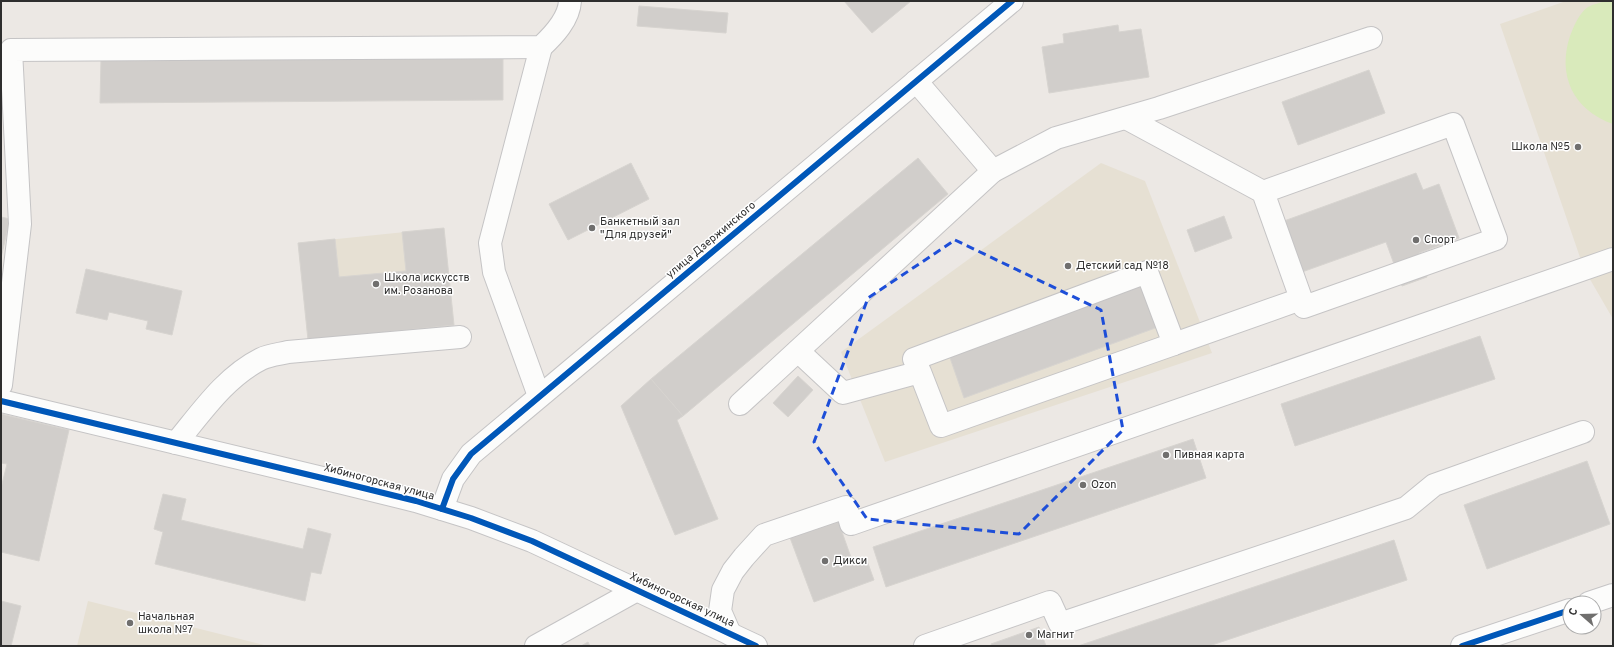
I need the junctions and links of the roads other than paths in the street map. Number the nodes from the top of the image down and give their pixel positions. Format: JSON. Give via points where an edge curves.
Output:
{"nodes":[{"id":1,"x":570,"y":1,"type":"edge"},
{"id":2,"x":1012,"y":1,"type":"edge"},
{"id":3,"x":1372,"y":38,"type":"dead end"},
{"id":4,"x":541,"y":47,"type":"junction"},
{"id":5,"x":6,"y":48,"type":"edge"},
{"id":6,"x":916,"y":81,"type":"junction"},
{"id":7,"x":1126,"y":118,"type":"junction"},
{"id":8,"x":993,"y":171,"type":"junction"},
{"id":9,"x":1263,"y":192,"type":"junction"},
{"id":10,"x":10,"y":212,"type":"edge"},
{"id":11,"x":1613,"y":259,"type":"edge"},
{"id":12,"x":1301,"y":299,"type":"junction"},
{"id":13,"x":460,"y":337,"type":"dead end"},
{"id":14,"x":1174,"y":344,"type":"junction"},
{"id":15,"x":798,"y":351,"type":"junction"},
{"id":16,"x":920,"y":372,"type":"junction"},
{"id":17,"x":1,"y":385,"type":"edge"},
{"id":18,"x":539,"y":396,"type":"junction"},
{"id":19,"x":1,"y":401,"type":"edge"},
{"id":20,"x":740,"y":404,"type":"dead end"},
{"id":21,"x":1582,"y":432,"type":"dead end"},
{"id":22,"x":176,"y":443,"type":"junction"},
{"id":23,"x":442,"y":509,"type":"junction"},
{"id":24,"x":637,"y":590,"type":"junction"},
{"id":25,"x":1613,"y":595,"type":"edge"},
{"id":26,"x":1602,"y":599,"type":"edge"},
{"id":27,"x":1562,"y":613,"type":"edge"},
{"id":28,"x":730,"y":634,"type":"junction"},
{"id":29,"x":536,"y":646,"type":"edge"},
{"id":30,"x":756,"y":646,"type":"edge"},
{"id":31,"x":926,"y":646,"type":"edge"},
{"id":32,"x":1462,"y":646,"type":"edge"}],
"edges":[{"from":1,"to":4,"type":"street","via":[[556,33]]},
{"from":2,"to":6,"type":"street","name":"улица Дзержинского"},
{"from":3,"to":7,"type":"street"},
{"from":4,"to":5,"type":"street"},
{"from":4,"to":18,"type":"street","via":[[490,243],[494,272]]},
{"from":5,"to":10,"type":"street"},
{"from":6,"to":8,"type":"street"},
{"from":6,"to":18,"type":"street","name":"улица Дзержинского"},
{"from":7,"to":8,"type":"street","via":[[1056,138]]},
{"from":7,"to":9,"type":"street"},
{"from":8,"to":15,"type":"street"},
{"from":9,"to":12,"type":"street"},
{"from":9,"to":12,"type":"street","via":[[1453,124],[1490,219],[1496,239],[1304,307]]},
{"from":10,"to":17,"type":"street","via":[[20,224]]},
{"from":11,"to":28,"type":"street","via":[[851,524],[846,506],[764,535],[733,572],[723,590],[720,612]]},
{"from":12,"to":14,"type":"street"},
{"from":13,"to":22,"type":"street","via":[[288,352],[262,358],[238,374],[216,394]]},
{"from":14,"to":16,"type":"street","via":[[941,426]]},
{"from":14,"to":16,"type":"street","via":[[1147,272],[914,359]]},
{"from":15,"to":16,"type":"street","via":[[844,393]]},
{"from":15,"to":20,"type":"street"},
{"from":18,"to":23,"type":"street","name":"улица Дзержинского","via":[[471,454],[453,478]]},
{"from":19,"to":22,"type":"street","name":"Хибиногорская улица"},
{"from":21,"to":31,"type":"street","via":[[1434,485],[1406,508],[1060,624],[1050,602]]},
{"from":22,"to":23,"type":"street","name":"Хибиногорская улица"},
{"from":23,"to":24,"type":"street","name":"Хибиногорская улица","via":[[532,541]]},
{"from":24,"to":28,"type":"street","name":"Хибиногорская улица"},
{"from":24,"to":29,"type":"street"},
{"from":25,"to":26,"type":"street"},
{"from":27,"to":32,"type":"street"},
{"from":28,"to":30,"type":"street","name":"Хибиногорская улица"}]}
